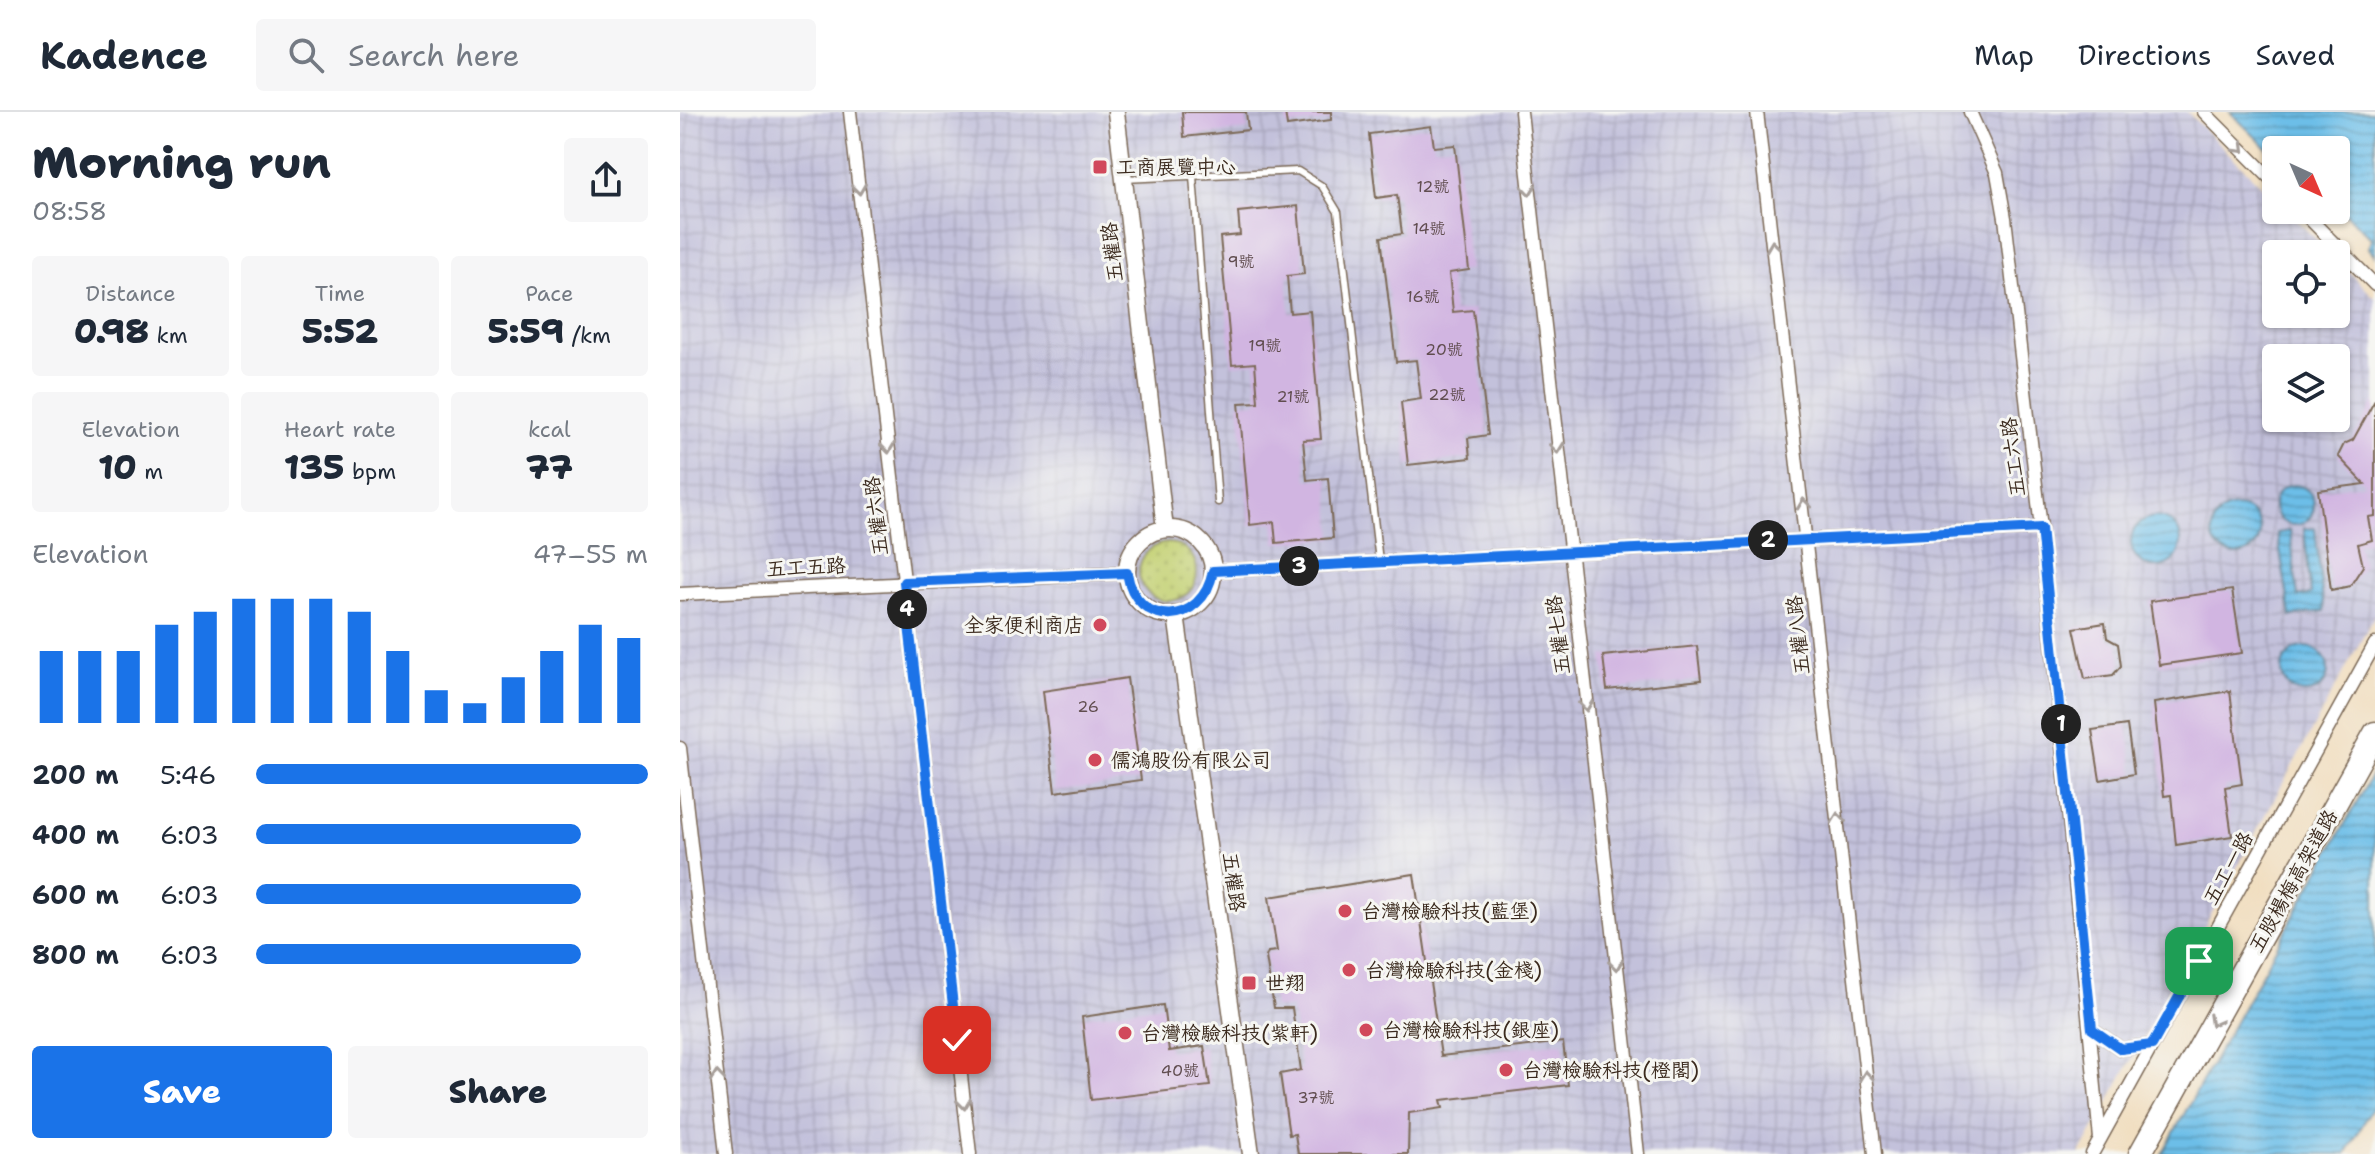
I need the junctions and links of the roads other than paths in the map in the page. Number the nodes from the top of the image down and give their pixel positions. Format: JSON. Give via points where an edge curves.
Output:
{"nodes":[{"id":1,"x":850,"y":112,"type":"edge"},
{"id":2,"x":1116,"y":112,"type":"edge"},
{"id":3,"x":1521,"y":112,"type":"edge"},
{"id":4,"x":1757,"y":112,"type":"edge"},
{"id":5,"x":1970,"y":112,"type":"edge"},
{"id":6,"x":2204,"y":112,"type":"edge"},
{"id":7,"x":2262,"y":170,"type":"edge"},
{"id":8,"x":1193,"y":176,"type":"junction"},
{"id":9,"x":1124,"y":179,"type":"junction"},
{"id":10,"x":2315,"y":224,"type":"edge"},
{"id":11,"x":2375,"y":285,"type":"edge"},
{"id":12,"x":1218,"y":502,"type":"dead end"},
{"id":13,"x":2041,"y":528,"type":"junction"},
{"id":14,"x":1165,"y":529,"type":"junction"},
{"id":15,"x":1808,"y":539,"type":"junction"},
{"id":16,"x":1568,"y":550,"type":"junction"},
{"id":17,"x":1379,"y":561,"type":"junction"},
{"id":18,"x":1213,"y":571,"type":"junction"},
{"id":19,"x":1127,"y":573,"type":"junction"},
{"id":20,"x":904,"y":582,"type":"junction"},
{"id":21,"x":680,"y":594,"type":"edge"},
{"id":22,"x":1176,"y":615,"type":"junction"},
{"id":23,"x":2375,"y":644,"type":"edge"},
{"id":24,"x":2375,"y":733,"type":"edge"},
{"id":25,"x":680,"y":748,"type":"edge"},
{"id":26,"x":2092,"y":1029,"type":"junction"},
{"id":27,"x":2152,"y":1045,"type":"junction"},
{"id":28,"x":2100,"y":1139,"type":"junction"},
{"id":29,"x":726,"y":1154,"type":"edge"},
{"id":30,"x":970,"y":1154,"type":"edge"},
{"id":31,"x":1251,"y":1154,"type":"edge"},
{"id":32,"x":1638,"y":1154,"type":"edge"},
{"id":33,"x":1875,"y":1154,"type":"edge"},
{"id":34,"x":2092,"y":1154,"type":"edge"},
{"id":35,"x":2140,"y":1154,"type":"edge"}],
"edges":[{"from":1,"to":20,"type":"street","name":"五權六路","one_way":true},
{"from":2,"to":9,"type":"street","name":"五權路"},
{"from":3,"to":16,"type":"street","name":"五權七路","one_way":true},
{"from":15,"to":4,"type":"street","name":"五權八路","one_way":true},
{"from":5,"to":13,"type":"street","name":"五工六路","via":[[1997,173],[2005,218]]},
{"from":6,"to":7,"type":"street","one_way":true},
{"from":8,"to":9,"type":"lane"},
{"from":8,"to":12,"type":"lane"},
{"from":8,"to":17,"type":"lane","via":[[1298,171],[1322,186],[1338,212]]},
{"from":9,"to":14,"type":"street","name":"五權路"},
{"from":10,"to":11,"type":"street"},
{"from":13,"to":15,"type":"street"},
{"from":13,"to":26,"type":"street","name":"五工六路"},
{"from":14,"to":18,"type":"street","via":[[1198,540]]},
{"from":14,"to":19,"type":"street","via":[[1134,549]]},
{"from":15,"to":16,"type":"street"},
{"from":33,"to":15,"type":"street","name":"五權八路","one_way":true},
{"from":16,"to":17,"type":"street"},
{"from":16,"to":32,"type":"street","name":"五權七路","one_way":true},
{"from":17,"to":18,"type":"street"},
{"from":18,"to":22,"type":"street","via":[[1198,604]]},
{"from":19,"to":20,"type":"street","name":"五工五路"},
{"from":19,"to":22,"type":"street","via":[[1142,605]]},
{"from":20,"to":21,"type":"street","name":"五工五路"},
{"from":20,"to":30,"type":"street","name":"五權六路","one_way":true},
{"from":22,"to":31,"type":"street","name":"五權路"},
{"from":23,"to":27,"type":"street","name":"五工一路"},
{"from":24,"to":35,"type":"highway","name":"五股楊梅高架道路","one_way":true},
{"from":29,"to":25,"type":"street","one_way":true},
{"from":26,"to":27,"type":"street","via":[[2121,1049]]},
{"from":26,"to":28,"type":"street","name":"五工六路"},
{"from":27,"to":28,"type":"street","name":"五工一路"},
{"from":28,"to":34,"type":"street","name":"五工一路"}]}
